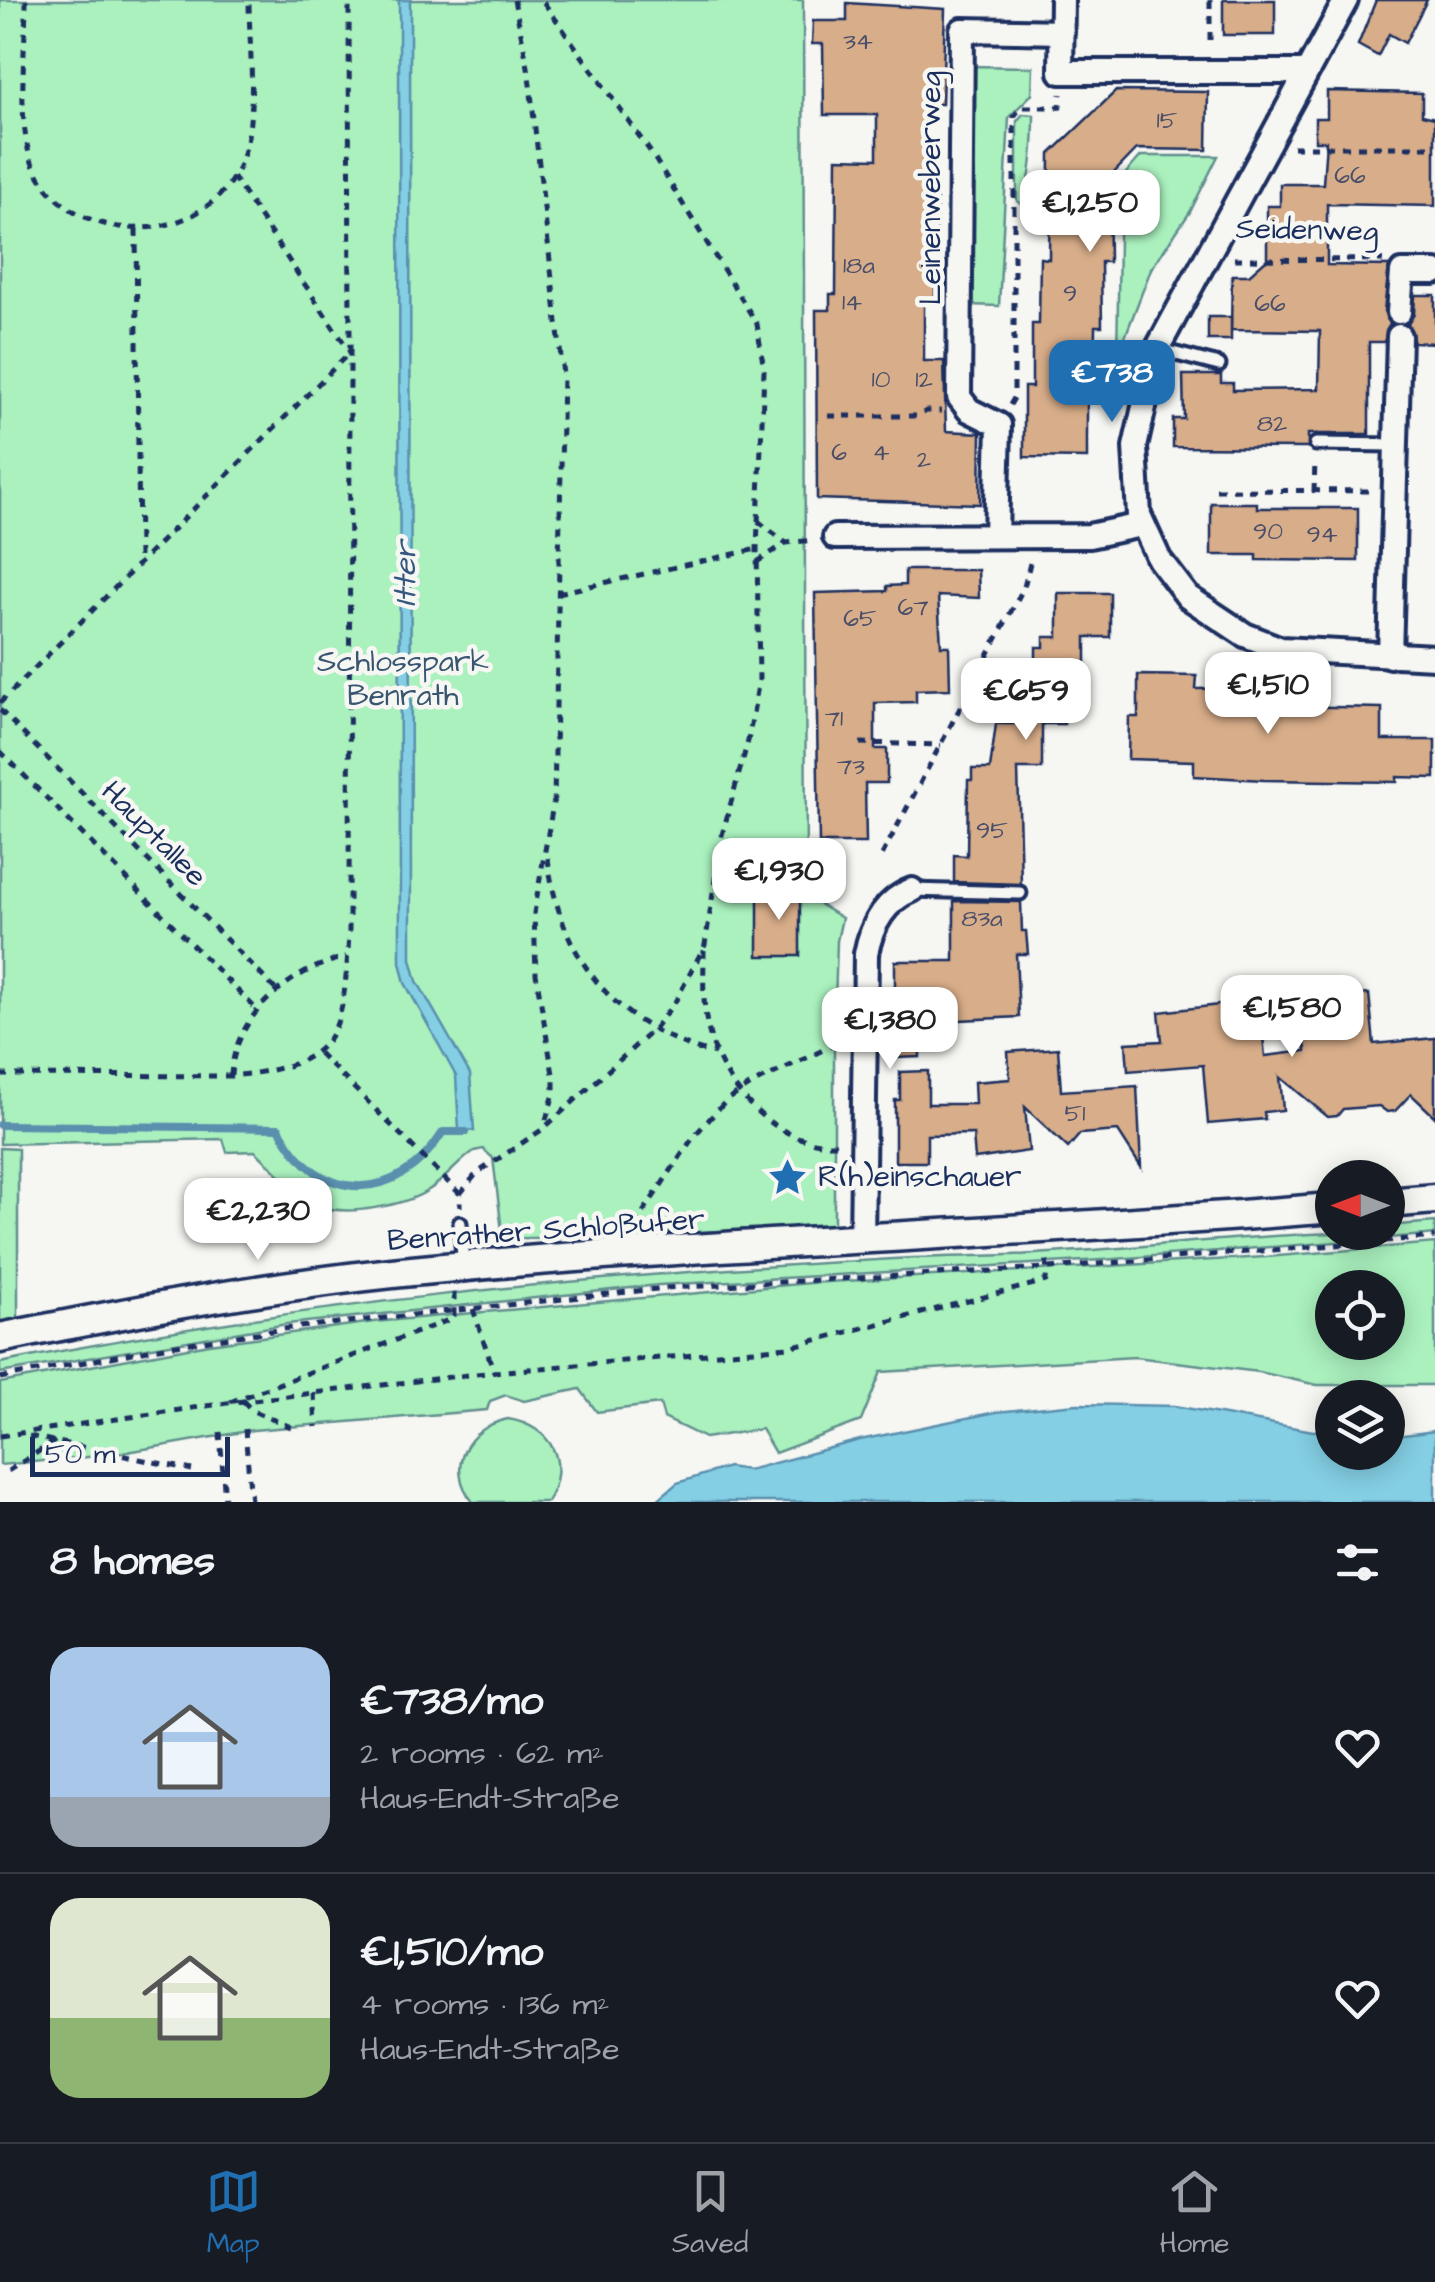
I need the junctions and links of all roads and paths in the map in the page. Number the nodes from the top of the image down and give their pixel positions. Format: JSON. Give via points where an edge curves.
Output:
{"nodes":[{"id":1,"x":26,"y":0,"type":"edge"},
{"id":2,"x":250,"y":0,"type":"edge"},
{"id":3,"x":350,"y":0,"type":"edge"},
{"id":4,"x":514,"y":0,"type":"edge"},
{"id":5,"x":542,"y":0,"type":"edge"},
{"id":6,"x":1062,"y":0,"type":"edge"},
{"id":7,"x":1210,"y":0,"type":"edge"},
{"id":8,"x":1346,"y":0,"type":"edge"},
{"id":9,"x":1062,"y":32,"type":"junction"},
{"id":10,"x":1210,"y":71,"type":"junction"},
{"id":11,"x":1061,"y":72,"type":"junction"},
{"id":12,"x":1306,"y":72,"type":"junction"},
{"id":13,"x":1266,"y":147,"type":"junction"},
{"id":14,"x":1435,"y":147,"type":"edge"},
{"id":15,"x":234,"y":178,"type":"junction"},
{"id":16,"x":136,"y":229,"type":"junction"},
{"id":17,"x":1206,"y":259,"type":"junction"},
{"id":18,"x":1402,"y":272,"type":"junction"},
{"id":19,"x":1435,"y":272,"type":"edge"},
{"id":20,"x":1399,"y":312,"type":"dead end"},
{"id":21,"x":1399,"y":336,"type":"dead end"},
{"id":22,"x":1156,"y":349,"type":"junction"},
{"id":23,"x":350,"y":352,"type":"junction"},
{"id":24,"x":1219,"y":365,"type":"dead end"},
{"id":25,"x":969,"y":410,"type":"junction"},
{"id":26,"x":828,"y":416,"type":"dead end"},
{"id":27,"x":999,"y":425,"type":"junction"},
{"id":28,"x":1316,"y":444,"type":"joint"},
{"id":29,"x":1397,"y":445,"type":"junction"},
{"id":30,"x":1216,"y":490,"type":"dead end"},
{"id":31,"x":1396,"y":490,"type":"junction"},
{"id":32,"x":1314,"y":492,"type":"junction"},
{"id":33,"x":758,"y":521,"type":"junction"},
{"id":34,"x":1141,"y":525,"type":"junction"},
{"id":35,"x":996,"y":536,"type":"junction"},
{"id":36,"x":1036,"y":536,"type":"junction"},
{"id":37,"x":835,"y":537,"type":"joint"},
{"id":38,"x":786,"y":543,"type":"junction"},
{"id":39,"x":757,"y":549,"type":"junction"},
{"id":40,"x":757,"y":562,"type":"junction"},
{"id":41,"x":139,"y":563,"type":"junction"},
{"id":42,"x":558,"y":593,"type":"junction"},
{"id":43,"x":1390,"y":656,"type":"junction"},
{"id":44,"x":1435,"y":657,"type":"edge"},
{"id":45,"x":0,"y":706,"type":"edge"},
{"id":46,"x":860,"y":743,"type":"dead end"},
{"id":47,"x":941,"y":745,"type":"junction"},
{"id":48,"x":0,"y":751,"type":"edge"},
{"id":49,"x":547,"y":851,"type":"junction"},
{"id":50,"x":882,"y":856,"type":"dead end"},
{"id":51,"x":912,"y":890,"type":"joint"},
{"id":52,"x":1020,"y":893,"type":"dead end"},
{"id":53,"x":704,"y":945,"type":"junction"},
{"id":54,"x":348,"y":957,"type":"junction"},
{"id":55,"x":276,"y":990,"type":"junction"},
{"id":56,"x":257,"y":1010,"type":"junction"},
{"id":57,"x":653,"y":1030,"type":"junction"},
{"id":58,"x":864,"y":1038,"type":"junction"},
{"id":59,"x":319,"y":1052,"type":"junction"},
{"id":60,"x":715,"y":1052,"type":"junction"},
{"id":61,"x":0,"y":1075,"type":"edge"},
{"id":62,"x":231,"y":1076,"type":"junction"},
{"id":63,"x":742,"y":1091,"type":"junction"},
{"id":64,"x":543,"y":1129,"type":"junction"},
{"id":65,"x":862,"y":1144,"type":"junction"},
{"id":66,"x":460,"y":1194,"type":"junction"},
{"id":67,"x":1435,"y":1199,"type":"edge"},
{"id":68,"x":1405,"y":1202,"type":"edge"},
{"id":69,"x":1315,"y":1209,"type":"edge"},
{"id":70,"x":460,"y":1223,"type":"joint"},
{"id":71,"x":1045,"y":1230,"type":"junction"},
{"id":72,"x":1435,"y":1237,"type":"edge"},
{"id":73,"x":862,"y":1241,"type":"junction"},
{"id":74,"x":639,"y":1255,"type":"junction"},
{"id":75,"x":1048,"y":1268,"type":"junction"},
{"id":76,"x":459,"y":1278,"type":"junction"},
{"id":77,"x":472,"y":1307,"type":"junction"},
{"id":78,"x":454,"y":1309,"type":"junction"},
{"id":79,"x":0,"y":1338,"type":"edge"},
{"id":80,"x":494,"y":1372,"type":"junction"},
{"id":81,"x":0,"y":1378,"type":"edge"},
{"id":82,"x":314,"y":1393,"type":"junction"},
{"id":83,"x":243,"y":1401,"type":"junction"},
{"id":84,"x":227,"y":1403,"type":"junction"},
{"id":85,"x":316,"y":1427,"type":"dead end"},
{"id":86,"x":244,"y":1429,"type":"dead end"},
{"id":87,"x":298,"y":1430,"type":"dead end"},
{"id":88,"x":220,"y":1432,"type":"dead end"},
{"id":89,"x":23,"y":1434,"type":"junction"},
{"id":90,"x":0,"y":1436,"type":"edge"},
{"id":91,"x":56,"y":1441,"type":"junction"},
{"id":92,"x":192,"y":1470,"type":"dead end"},
{"id":93,"x":8,"y":1472,"type":"dead end"},
{"id":94,"x":225,"y":1502,"type":"edge"},
{"id":95,"x":251,"y":1502,"type":"edge"}],
"edges":[{"from":1,"to":16,"type":"path","via":[[26,124],[34,167],[74,212]]},
{"from":2,"to":15,"type":"path","via":[[248,130]]},
{"from":3,"to":23,"type":"path"},
{"from":4,"to":42,"type":"path","via":[[528,68],[563,375]]},
{"from":5,"to":33,"type":"path","via":[[652,154],[757,324],[764,370]]},
{"from":6,"to":9,"type":"street"},
{"from":7,"to":10,"type":"path"},
{"from":8,"to":12,"type":"street"},
{"from":9,"to":11,"type":"street"},
{"from":9,"to":25,"type":"street","name":"Leinenweberweg","via":[[962,30],[960,397]]},
{"from":10,"to":11,"type":"street"},
{"from":10,"to":12,"type":"street"},
{"from":11,"to":27,"type":"path","via":[[1060,108],[1022,107],[1014,116],[1014,398]]},
{"from":12,"to":13,"type":"street"},
{"from":13,"to":14,"type":"path"},
{"from":13,"to":17,"type":"street"},
{"from":15,"to":16,"type":"path","via":[[192,215]]},
{"from":15,"to":23,"type":"path"},
{"from":16,"to":41,"type":"path"},
{"from":17,"to":18,"type":"path","name":"Seidenweg","via":[[1390,260]]},
{"from":17,"to":22,"type":"street"},
{"from":18,"to":19,"type":"street","name":"Seidenweg"},
{"from":18,"to":20,"type":"street","name":"Seidenweg"},
{"from":21,"to":29,"type":"street"},
{"from":22,"to":24,"type":"lane"},
{"from":22,"to":34,"type":"street","via":[[1134,447]]},
{"from":23,"to":41,"type":"path"},
{"from":23,"to":54,"type":"path"},
{"from":25,"to":26,"type":"path"},
{"from":25,"to":27,"type":"street"},
{"from":27,"to":35,"type":"street"},
{"from":28,"to":29,"type":"lane"},
{"from":28,"to":32,"type":"path"},
{"from":29,"to":31,"type":"street"},
{"from":30,"to":32,"type":"path"},
{"from":31,"to":32,"type":"path"},
{"from":31,"to":43,"type":"street"},
{"from":33,"to":38,"type":"path"},
{"from":33,"to":39,"type":"path"},
{"from":34,"to":36,"type":"street","via":[[1090,536]]},
{"from":34,"to":43,"type":"street","via":[[1188,596],[1244,635],[1281,649]]},
{"from":35,"to":36,"type":"street"},
{"from":35,"to":37,"type":"street"},
{"from":36,"to":47,"type":"path","via":[[1024,587]]},
{"from":37,"to":38,"type":"path"},
{"from":38,"to":40,"type":"path"},
{"from":39,"to":40,"type":"path"},
{"from":39,"to":42,"type":"path"},
{"from":40,"to":53,"type":"path","via":[[758,697],[722,835]]},
{"from":41,"to":45,"type":"path"},
{"from":42,"to":49,"type":"path"},
{"from":43,"to":44,"type":"street"},
{"from":45,"to":55,"type":"path","name":"Hauptallee"},
{"from":46,"to":47,"type":"path"},
{"from":47,"to":50,"type":"path"},
{"from":48,"to":56,"type":"path","name":"Hauptallee"},
{"from":49,"to":57,"type":"path","via":[[552,895],[593,980],[634,1021]]},
{"from":49,"to":64,"type":"path","via":[[534,914],[536,974],[554,1080]]},
{"from":51,"to":52,"type":"lane"},
{"from":51,"to":58,"type":"street","via":[[882,913],[870,937]]},
{"from":53,"to":57,"type":"path"},
{"from":53,"to":60,"type":"path","via":[[704,998]]},
{"from":54,"to":55,"type":"path"},
{"from":54,"to":59,"type":"path","via":[[341,1006]]},
{"from":55,"to":56,"type":"path"},
{"from":56,"to":62,"type":"path"},
{"from":57,"to":60,"type":"path"},
{"from":57,"to":64,"type":"path"},
{"from":58,"to":63,"type":"path","via":[[838,1040]]},
{"from":58,"to":65,"type":"street"},
{"from":59,"to":62,"type":"path","via":[[292,1066]]},
{"from":59,"to":66,"type":"path"},
{"from":60,"to":63,"type":"path"},
{"from":61,"to":62,"type":"path"},
{"from":63,"to":65,"type":"path","via":[[766,1120],[792,1137]]},
{"from":63,"to":74,"type":"path","via":[[707,1120],[638,1220]]},
{"from":64,"to":66,"type":"path"},
{"from":65,"to":73,"type":"street"},
{"from":66,"to":70,"type":"path"},
{"from":67,"to":68,"type":"street"},
{"from":69,"to":71,"type":"street","name":"Benrather Schloßufer"},
{"from":70,"to":76,"type":"lane"},
{"from":71,"to":73,"type":"street","name":"Benrather Schloßufer"},
{"from":71,"to":75,"type":"path"},
{"from":72,"to":75,"type":"path"},
{"from":73,"to":74,"type":"street","name":"Benrather Schloßufer"},
{"from":74,"to":76,"type":"street","name":"Benrather Schloßufer"},
{"from":75,"to":77,"type":"path","via":[[696,1285]]},
{"from":75,"to":80,"type":"path","via":[[1046,1282],[821,1342]]},
{"from":76,"to":78,"type":"path"},
{"from":76,"to":79,"type":"street","name":"Benrather Schloßufer","via":[[196,1301]]},
{"from":77,"to":78,"type":"path"},
{"from":77,"to":80,"type":"path"},
{"from":78,"to":81,"type":"path","via":[[170,1346]]},
{"from":78,"to":84,"type":"path","via":[[449,1320]]},
{"from":80,"to":82,"type":"path"},
{"from":82,"to":83,"type":"path"},
{"from":82,"to":85,"type":"path"},
{"from":83,"to":84,"type":"path"},
{"from":83,"to":87,"type":"path"},
{"from":84,"to":89,"type":"path"},
{"from":86,"to":95,"type":"path"},
{"from":88,"to":94,"type":"path"},
{"from":89,"to":90,"type":"path"},
{"from":89,"to":91,"type":"path"},
{"from":91,"to":92,"type":"path"},
{"from":91,"to":93,"type":"path"}]}
